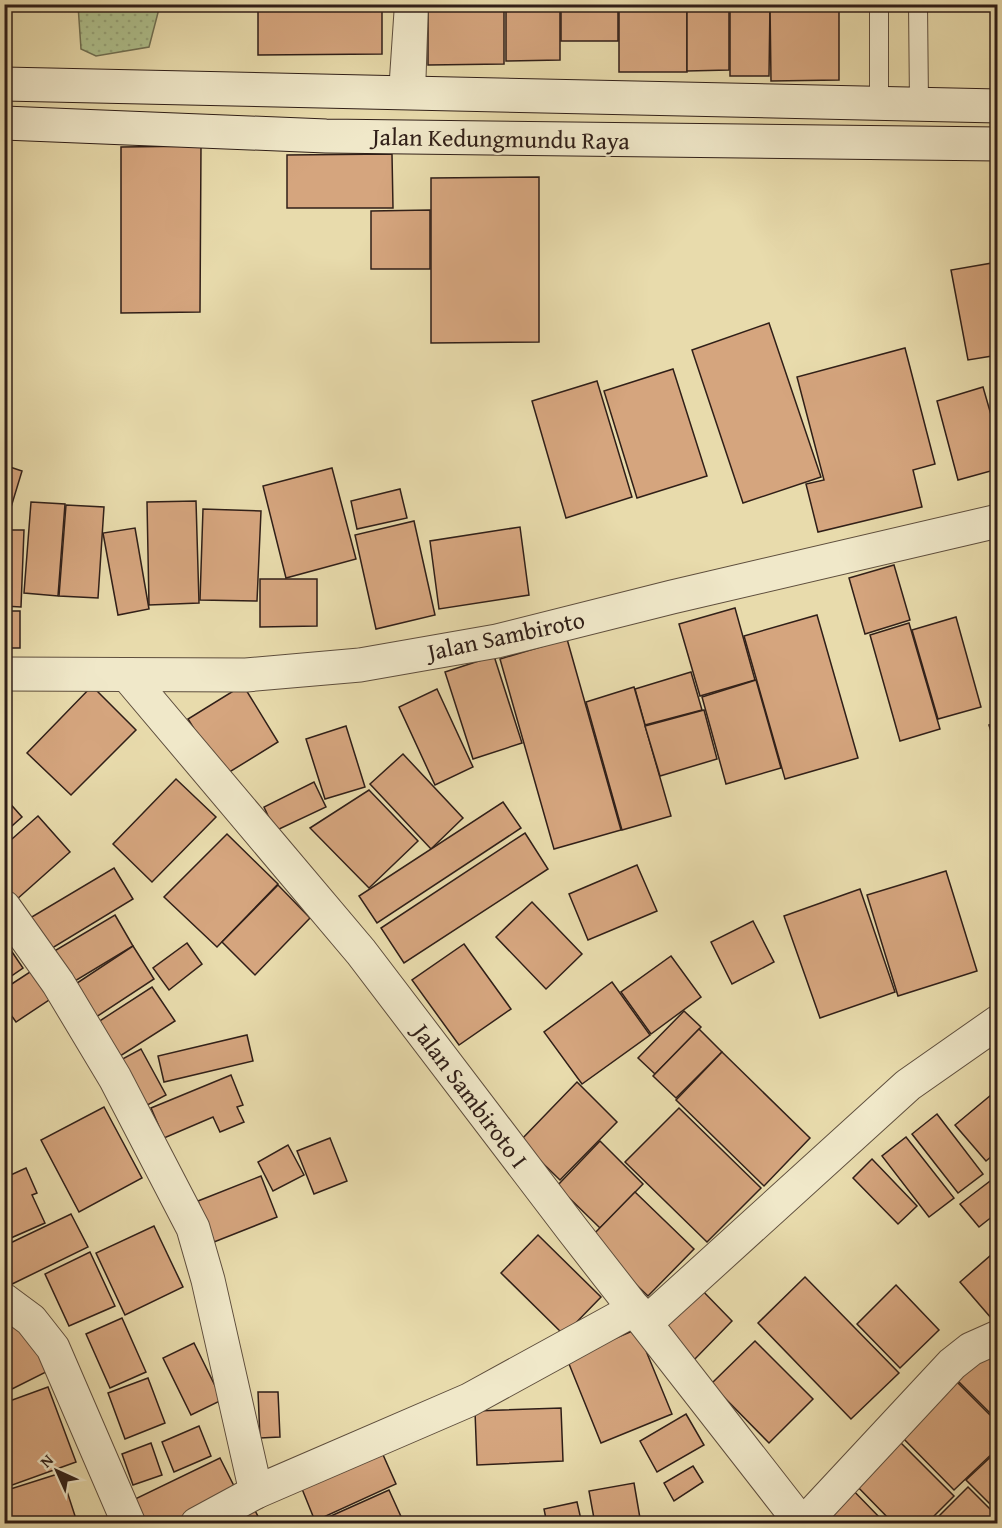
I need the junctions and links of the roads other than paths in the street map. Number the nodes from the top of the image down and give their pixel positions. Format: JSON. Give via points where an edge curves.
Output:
{"nodes":[{"id":1,"x":404,"y":4,"type":"edge"},
{"id":2,"x":419,"y":4,"type":"edge"},
{"id":3,"x":879,"y":4,"type":"edge"},
{"id":4,"x":918,"y":4,"type":"edge"},
{"id":5,"x":4,"y":84,"type":"edge"},
{"id":6,"x":407,"y":93,"type":"junction"},
{"id":7,"x":879,"y":104,"type":"junction"},
{"id":8,"x":919,"y":104,"type":"junction"},
{"id":9,"x":998,"y":106,"type":"edge"},
{"id":10,"x":4,"y":123,"type":"edge"},
{"id":11,"x":998,"y":144,"type":"edge"},
{"id":12,"x":998,"y":521,"type":"edge"},
{"id":13,"x":4,"y":674,"type":"edge"},
{"id":14,"x":129,"y":676,"type":"junction"},
{"id":15,"x":4,"y":908,"type":"edge"},
{"id":16,"x":998,"y":1022,"type":"edge"},
{"id":17,"x":4,"y":1300,"type":"edge"},
{"id":18,"x":640,"y":1316,"type":"junction"},
{"id":19,"x":998,"y":1338,"type":"edge"},
{"id":20,"x":256,"y":1492,"type":"junction"},
{"id":21,"x":129,"y":1524,"type":"edge"},
{"id":22,"x":196,"y":1524,"type":"edge"},
{"id":23,"x":802,"y":1524,"type":"edge"}],
"edges":[{"from":1,"to":6,"type":"lane"},
{"from":2,"to":6,"type":"lane"},
{"from":3,"to":7,"type":"lane"},
{"from":4,"to":8,"type":"lane"},
{"from":5,"to":6,"type":"street","name":"Jalan Kedungmundu Raya"},
{"from":6,"to":7,"type":"street","name":"Jalan Kedungmundu Raya"},
{"from":7,"to":8,"type":"street","name":"Jalan Kedungmundu Raya"},
{"from":8,"to":9,"type":"street","name":"Jalan Kedungmundu Raya"},
{"from":10,"to":11,"type":"street","name":"Jalan Kedungmundu Raya","via":[[326,136]]},
{"from":12,"to":14,"type":"street","name":"Jalan Sambiroto","via":[[497,641],[360,665],[246,675]]},
{"from":13,"to":14,"type":"street","name":"Jalan Sambiroto"},
{"from":14,"to":18,"type":"street","name":"Jalan Sambiroto I","via":[[361,952]]},
{"from":15,"to":20,"type":"street","via":[[58,983],[109,1069],[193,1228]]},
{"from":16,"to":18,"type":"street","via":[[908,1085]]},
{"from":17,"to":21,"type":"street","via":[[31,1320],[53,1348]]},
{"from":18,"to":20,"type":"street","via":[[469,1400]]},
{"from":18,"to":23,"type":"street","name":"Jalan Sambiroto I"},
{"from":19,"to":23,"type":"street","via":[[971,1349],[952,1365]]},
{"from":20,"to":22,"type":"street"}]}
